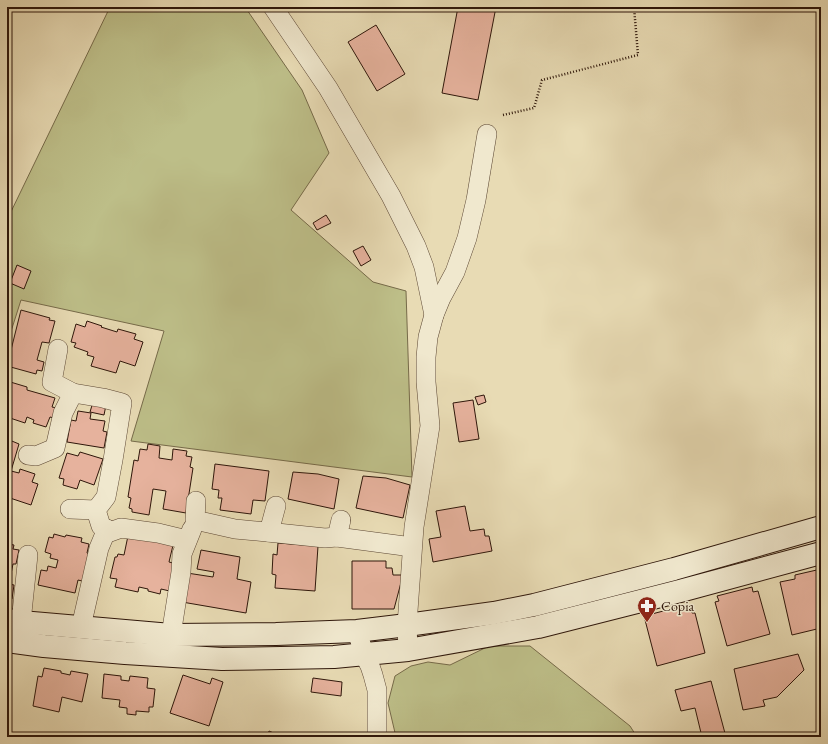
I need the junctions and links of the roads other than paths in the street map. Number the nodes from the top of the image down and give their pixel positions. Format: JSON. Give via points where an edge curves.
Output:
{"nodes":[{"id":1,"x":273,"y":7,"type":"edge"},
{"id":2,"x":487,"y":134,"type":"dead end"},
{"id":3,"x":434,"y":315,"type":"junction"},
{"id":4,"x":58,"y":349,"type":"dead end"},
{"id":5,"x":73,"y":393,"type":"junction"},
{"id":6,"x":28,"y":455,"type":"dead end"},
{"id":7,"x":196,"y":501,"type":"dead end"},
{"id":8,"x":276,"y":506,"type":"dead end"},
{"id":9,"x":70,"y":509,"type":"dead end"},
{"id":10,"x":96,"y":510,"type":"junction"},
{"id":11,"x":195,"y":520,"type":"junction"},
{"id":12,"x":821,"y":527,"type":"edge"},
{"id":13,"x":107,"y":529,"type":"junction"},
{"id":14,"x":269,"y":532,"type":"junction"},
{"id":15,"x":187,"y":540,"type":"junction"},
{"id":16,"x":412,"y":547,"type":"junction"},
{"id":17,"x":821,"y":553,"type":"edge"},
{"id":18,"x":28,"y":555,"type":"dead end"},
{"id":19,"x":14,"y":621,"type":"edge"},
{"id":20,"x":407,"y":625,"type":"junction"},
{"id":21,"x":81,"y":627,"type":"junction"},
{"id":22,"x":357,"y":631,"type":"junction"},
{"id":23,"x":171,"y":635,"type":"junction"},
{"id":24,"x":7,"y":641,"type":"edge"},
{"id":25,"x":408,"y":650,"type":"junction"},
{"id":26,"x":364,"y":654,"type":"junction"},
{"id":27,"x":377,"y":737,"type":"edge"}],
"edges":[{"from":1,"to":3,"type":"street","via":[[328,88],[391,196],[424,267]]},
{"from":2,"to":3,"type":"street","via":[[467,238],[455,272]]},
{"from":3,"to":16,"type":"street","via":[[426,357],[430,426]]},
{"from":4,"to":5,"type":"street","via":[[52,382]]},
{"from":5,"to":6,"type":"street","via":[[63,413],[55,448],[36,456]]},
{"from":5,"to":10,"type":"street","via":[[122,403],[106,497]]},
{"from":7,"to":11,"type":"street"},
{"from":8,"to":14,"type":"street"},
{"from":9,"to":10,"type":"street"},
{"from":10,"to":13,"type":"street","via":[[101,526]]},
{"from":11,"to":14,"type":"street","via":[[235,529]]},
{"from":11,"to":15,"type":"street"},
{"from":12,"to":20,"type":"street","via":[[674,569],[541,603],[494,613]]},
{"from":13,"to":15,"type":"street","via":[[110,532],[121,528],[158,533]]},
{"from":13,"to":21,"type":"street","via":[[99,548]]},
{"from":14,"to":16,"type":"street","via":[[325,538],[339,529]]},
{"from":15,"to":23,"type":"street","via":[[182,554]]},
{"from":16,"to":20,"type":"street"},
{"from":17,"to":25,"type":"street","via":[[538,627]]},
{"from":18,"to":19,"type":"street"},
{"from":19,"to":21,"type":"street"},
{"from":20,"to":22,"type":"street"},
{"from":20,"to":25,"type":"street"},
{"from":21,"to":23,"type":"street"},
{"from":22,"to":23,"type":"street"},
{"from":22,"to":26,"type":"street"},
{"from":24,"to":26,"type":"street","via":[[222,659]]},
{"from":25,"to":26,"type":"street"},
{"from":26,"to":27,"type":"street","via":[[376,690]]}]}
